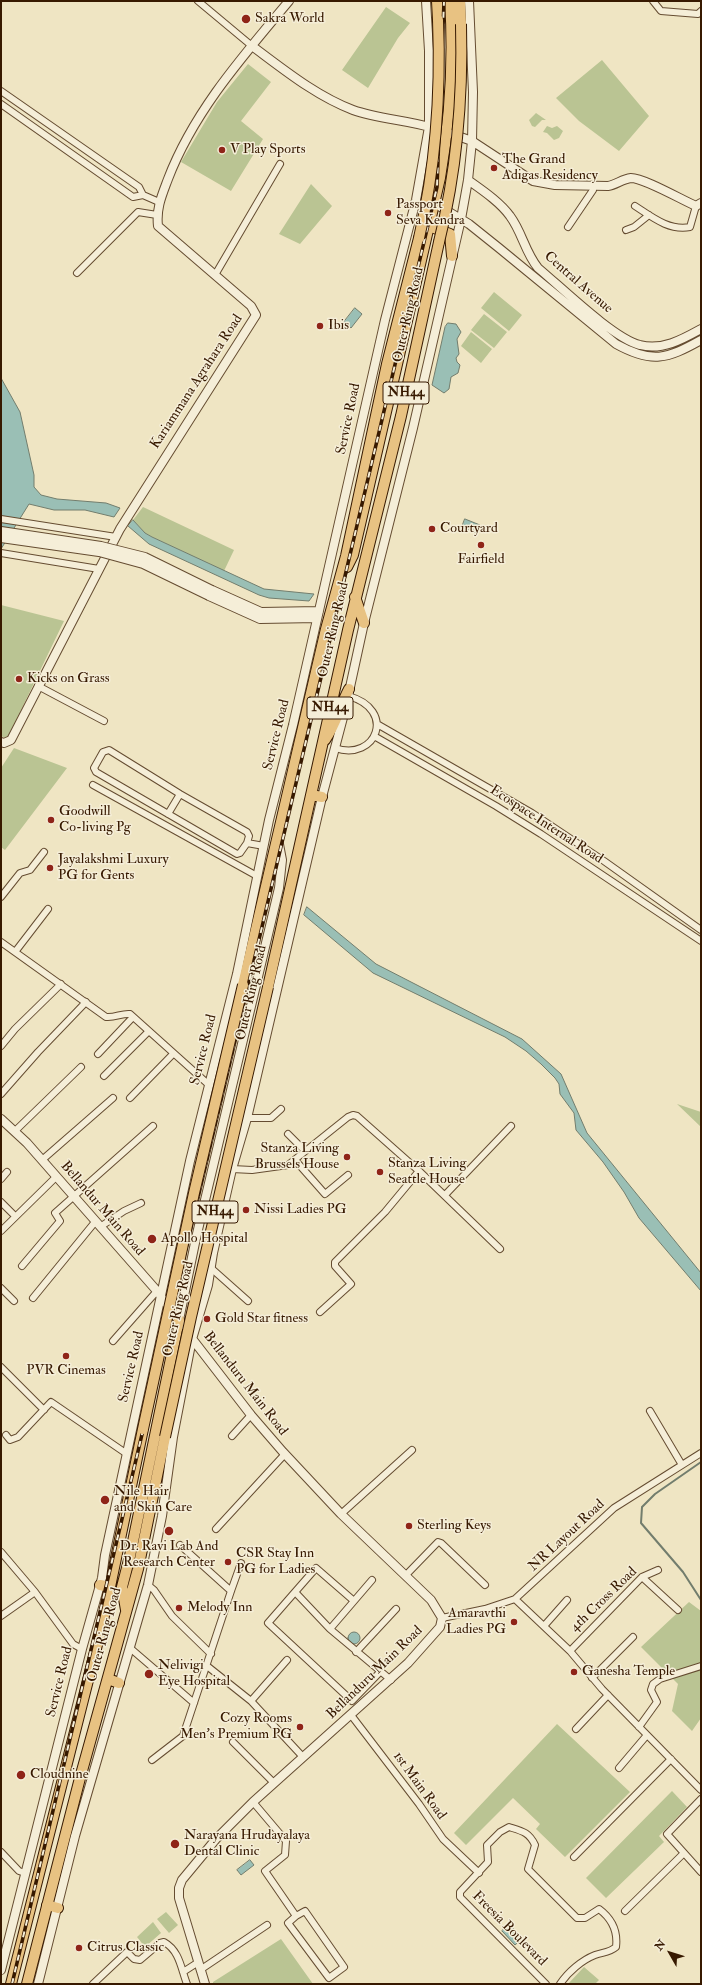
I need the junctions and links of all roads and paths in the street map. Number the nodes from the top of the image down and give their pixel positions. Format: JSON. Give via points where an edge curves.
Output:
{"nodes":[{"id":1,"x":198,"y":1,"type":"edge"},
{"id":2,"x":289,"y":1,"type":"edge"},
{"id":3,"x":426,"y":1,"type":"edge"},
{"id":4,"x":437,"y":1,"type":"edge"},
{"id":5,"x":450,"y":1,"type":"edge"},
{"id":6,"x":460,"y":1,"type":"edge"},
{"id":7,"x":470,"y":1,"type":"edge"},
{"id":8,"x":653,"y":1,"type":"edge"},
{"id":9,"x":701,"y":11,"type":"edge"},
{"id":10,"x":252,"y":46,"type":"junction"},
{"id":11,"x":472,"y":48,"type":"junction"},
{"id":12,"x":451,"y":50,"type":"junction"},
{"id":13,"x":429,"y":51,"type":"junction"},
{"id":14,"x":1,"y":91,"type":"edge"},
{"id":15,"x":1,"y":104,"type":"edge"},
{"id":16,"x":428,"y":127,"type":"junction"},
{"id":17,"x":448,"y":132,"type":"junction"},
{"id":18,"x":472,"y":141,"type":"junction"},
{"id":19,"x":280,"y":164,"type":"dead end"},
{"id":20,"x":468,"y":180,"type":"junction"},
{"id":21,"x":593,"y":186,"type":"junction"},
{"id":22,"x":143,"y":195,"type":"junction"},
{"id":23,"x":416,"y":200,"type":"junction"},
{"id":24,"x":159,"y":202,"type":"junction"},
{"id":25,"x":434,"y":204,"type":"junction"},
{"id":26,"x":699,"y":205,"type":"edge"},
{"id":27,"x":635,"y":206,"type":"dead end"},
{"id":28,"x":157,"y":215,"type":"junction"},
{"id":29,"x":648,"y":215,"type":"junction"},
{"id":30,"x":461,"y":219,"type":"junction"},
{"id":31,"x":429,"y":226,"type":"junction"},
{"id":32,"x":568,"y":227,"type":"dead end"},
{"id":33,"x":626,"y":230,"type":"dead end"},
{"id":34,"x":452,"y":256,"type":"junction"},
{"id":35,"x":77,"y":274,"type":"dead end"},
{"id":36,"x":215,"y":275,"type":"junction"},
{"id":37,"x":701,"y":329,"type":"edge"},
{"id":38,"x":701,"y":340,"type":"edge"},
{"id":39,"x":1,"y":519,"type":"edge"},
{"id":40,"x":1,"y":532,"type":"edge"},
{"id":41,"x":116,"y":537,"type":"junction"},
{"id":42,"x":1,"y":538,"type":"edge"},
{"id":43,"x":4,"y":554,"type":"edge"},
{"id":44,"x":99,"y":569,"type":"junction"},
{"id":45,"x":340,"y":581,"type":"junction"},
{"id":46,"x":210,"y":593,"type":"junction"},
{"id":47,"x":355,"y":598,"type":"junction"},
{"id":48,"x":318,"y":615,"type":"junction"},
{"id":49,"x":364,"y":623,"type":"junction"},
{"id":50,"x":38,"y":686,"type":"junction"},
{"id":51,"x":348,"y":693,"type":"junction"},
{"id":52,"x":304,"y":700,"type":"junction"},
{"id":53,"x":104,"y":721,"type":"dead end"},
{"id":54,"x":377,"y":724,"type":"junction"},
{"id":55,"x":374,"y":736,"type":"junction"},
{"id":56,"x":1,"y":742,"type":"edge"},
{"id":57,"x":322,"y":745,"type":"junction"},
{"id":58,"x":335,"y":748,"type":"junction"},
{"id":59,"x":93,"y":785,"type":"dead end"},
{"id":60,"x":180,"y":794,"type":"junction"},
{"id":61,"x":311,"y":795,"type":"junction"},
{"id":62,"x":322,"y":797,"type":"junction"},
{"id":63,"x":168,"y":814,"type":"junction"},
{"id":64,"x":548,"y":824,"type":"junction"},
{"id":65,"x":541,"y":834,"type":"junction"},
{"id":66,"x":277,"y":838,"type":"junction"},
{"id":67,"x":247,"y":843,"type":"junction"},
{"id":68,"x":264,"y":846,"type":"junction"},
{"id":69,"x":44,"y":852,"type":"dead end"},
{"id":70,"x":620,"y":872,"type":"junction"},
{"id":71,"x":257,"y":876,"type":"junction"},
{"id":72,"x":613,"y":882,"type":"junction"},
{"id":73,"x":1,"y":897,"type":"edge"},
{"id":74,"x":48,"y":909,"type":"dead end"},
{"id":75,"x":678,"y":914,"type":"junction"},
{"id":76,"x":671,"y":922,"type":"junction"},
{"id":77,"x":700,"y":929,"type":"edge"},
{"id":78,"x":693,"y":936,"type":"junction"},
{"id":79,"x":701,"y":941,"type":"edge"},
{"id":80,"x":1,"y":942,"type":"edge"},
{"id":81,"x":15,"y":952,"type":"junction"},
{"id":82,"x":61,"y":984,"type":"junction"},
{"id":83,"x":86,"y":1002,"type":"junction"},
{"id":84,"x":133,"y":1016,"type":"junction"},
{"id":85,"x":149,"y":1031,"type":"junction"},
{"id":86,"x":1,"y":1046,"type":"edge"},
{"id":87,"x":98,"y":1054,"type":"dead end"},
{"id":88,"x":173,"y":1054,"type":"junction"},
{"id":89,"x":81,"y":1067,"type":"dead end"},
{"id":90,"x":104,"y":1076,"type":"dead end"},
{"id":91,"x":208,"y":1084,"type":"junction"},
{"id":92,"x":1,"y":1094,"type":"edge"},
{"id":93,"x":113,"y":1098,"type":"dead end"},
{"id":94,"x":130,"y":1098,"type":"dead end"},
{"id":95,"x":281,"y":1109,"type":"dead end"},
{"id":96,"x":247,"y":1118,"type":"junction"},
{"id":97,"x":1,"y":1119,"type":"edge"},
{"id":98,"x":152,"y":1126,"type":"dead end"},
{"id":99,"x":511,"y":1126,"type":"dead end"},
{"id":100,"x":15,"y":1131,"type":"junction"},
{"id":101,"x":288,"y":1134,"type":"dead end"},
{"id":102,"x":305,"y":1151,"type":"junction"},
{"id":103,"x":42,"y":1160,"type":"junction"},
{"id":104,"x":295,"y":1160,"type":"junction"},
{"id":105,"x":232,"y":1169,"type":"junction"},
{"id":106,"x":418,"y":1171,"type":"junction"},
{"id":107,"x":7,"y":1172,"type":"dead end"},
{"id":108,"x":348,"y":1175,"type":"dead end"},
{"id":109,"x":56,"y":1177,"type":"junction"},
{"id":110,"x":1,"y":1179,"type":"edge"},
{"id":111,"x":445,"y":1195,"type":"junction"},
{"id":112,"x":73,"y":1196,"type":"junction"},
{"id":113,"x":1,"y":1202,"type":"edge"},
{"id":114,"x":141,"y":1203,"type":"dead end"},
{"id":115,"x":15,"y":1216,"type":"junction"},
{"id":116,"x":97,"y":1225,"type":"junction"},
{"id":117,"x":1,"y":1231,"type":"edge"},
{"id":118,"x":174,"y":1234,"type":"junction"},
{"id":119,"x":500,"y":1249,"type":"dead end"},
{"id":120,"x":193,"y":1254,"type":"junction"},
{"id":121,"x":22,"y":1266,"type":"dead end"},
{"id":122,"x":212,"y":1269,"type":"junction"},
{"id":123,"x":1,"y":1288,"type":"edge"},
{"id":124,"x":159,"y":1294,"type":"junction"},
{"id":125,"x":33,"y":1298,"type":"dead end"},
{"id":126,"x":14,"y":1301,"type":"dead end"},
{"id":127,"x":248,"y":1302,"type":"dead end"},
{"id":128,"x":320,"y":1312,"type":"dead end"},
{"id":129,"x":179,"y":1320,"type":"junction"},
{"id":130,"x":192,"y":1339,"type":"junction"},
{"id":131,"x":114,"y":1341,"type":"dead end"},
{"id":132,"x":1,"y":1367,"type":"edge"},
{"id":133,"x":44,"y":1410,"type":"junction"},
{"id":134,"x":650,"y":1411,"type":"dead end"},
{"id":135,"x":251,"y":1415,"type":"junction"},
{"id":136,"x":6,"y":1435,"type":"dead end"},
{"id":137,"x":232,"y":1436,"type":"dead end"},
{"id":138,"x":412,"y":1450,"type":"dead end"},
{"id":139,"x":701,"y":1453,"type":"edge"},
{"id":140,"x":127,"y":1454,"type":"junction"},
{"id":141,"x":284,"y":1454,"type":"junction"},
{"id":142,"x":682,"y":1465,"type":"junction"},
{"id":143,"x":341,"y":1514,"type":"junction"},
{"id":144,"x":216,"y":1529,"type":"dead end"},
{"id":145,"x":180,"y":1545,"type":"dead end"},
{"id":146,"x":2,"y":1555,"type":"edge"},
{"id":147,"x":242,"y":1563,"type":"dead end"},
{"id":148,"x":658,"y":1570,"type":"dead end"},
{"id":149,"x":406,"y":1575,"type":"junction"},
{"id":150,"x":642,"y":1577,"type":"junction"},
{"id":151,"x":372,"y":1580,"type":"dead end"},
{"id":152,"x":148,"y":1585,"type":"junction"},
{"id":153,"x":485,"y":1585,"type":"dead end"},
{"id":154,"x":105,"y":1586,"type":"junction"},
{"id":155,"x":230,"y":1591,"type":"junction"},
{"id":156,"x":36,"y":1592,"type":"junction"},
{"id":157,"x":295,"y":1592,"type":"junction"},
{"id":158,"x":515,"y":1599,"type":"junction"},
{"id":159,"x":567,"y":1600,"type":"dead end"},
{"id":160,"x":354,"y":1601,"type":"junction"},
{"id":161,"x":396,"y":1609,"type":"dead end"},
{"id":162,"x":678,"y":1610,"type":"dead end"},
{"id":163,"x":126,"y":1613,"type":"junction"},
{"id":164,"x":1,"y":1616,"type":"edge"},
{"id":165,"x":442,"y":1618,"type":"junction"},
{"id":166,"x":544,"y":1626,"type":"junction"},
{"id":167,"x":330,"y":1629,"type":"junction"},
{"id":168,"x":632,"y":1637,"type":"dead end"},
{"id":169,"x":130,"y":1648,"type":"junction"},
{"id":170,"x":82,"y":1649,"type":"junction"},
{"id":171,"x":570,"y":1651,"type":"junction"},
{"id":172,"x":356,"y":1652,"type":"junction"},
{"id":173,"x":211,"y":1654,"type":"junction"},
{"id":174,"x":287,"y":1660,"type":"dead end"},
{"id":175,"x":207,"y":1666,"type":"junction"},
{"id":176,"x":701,"y":1666,"type":"edge"},
{"id":177,"x":381,"y":1671,"type":"junction"},
{"id":178,"x":592,"y":1678,"type":"junction"},
{"id":179,"x":108,"y":1679,"type":"junction"},
{"id":180,"x":391,"y":1680,"type":"junction"},
{"id":181,"x":119,"y":1683,"type":"junction"},
{"id":182,"x":608,"y":1695,"type":"junction"},
{"id":183,"x":251,"y":1701,"type":"junction"},
{"id":184,"x":194,"y":1702,"type":"junction"},
{"id":185,"x":351,"y":1715,"type":"junction"},
{"id":186,"x":639,"y":1728,"type":"junction"},
{"id":187,"x":576,"y":1729,"type":"dead end"},
{"id":188,"x":646,"y":1735,"type":"junction"},
{"id":189,"x":233,"y":1742,"type":"dead end"},
{"id":190,"x":303,"y":1757,"type":"junction"},
{"id":191,"x":671,"y":1759,"type":"junction"},
{"id":192,"x":152,"y":1760,"type":"dead end"},
{"id":193,"x":619,"y":1768,"type":"dead end"},
{"id":194,"x":274,"y":1784,"type":"junction"},
{"id":195,"x":701,"y":1790,"type":"edge"},
{"id":196,"x":701,"y":1799,"type":"edge"},
{"id":197,"x":253,"y":1802,"type":"junction"},
{"id":198,"x":1,"y":1852,"type":"edge"},
{"id":199,"x":684,"y":1853,"type":"junction"},
{"id":200,"x":574,"y":1857,"type":"dead end"},
{"id":201,"x":473,"y":1867,"type":"joint"},
{"id":202,"x":701,"y":1872,"type":"edge"},
{"id":203,"x":25,"y":1873,"type":"junction"},
{"id":204,"x":479,"y":1873,"type":"junction"},
{"id":205,"x":46,"y":1905,"type":"junction"},
{"id":206,"x":58,"y":1908,"type":"junction"},
{"id":207,"x":625,"y":1911,"type":"dead end"},
{"id":208,"x":296,"y":1916,"type":"junction"},
{"id":209,"x":267,"y":1925,"type":"dead end"},
{"id":210,"x":199,"y":1966,"type":"junction"},
{"id":211,"x":1,"y":1970,"type":"edge"},
{"id":212,"x":183,"y":1972,"type":"junction"},
{"id":213,"x":11,"y":1984,"type":"edge"},
{"id":214,"x":27,"y":1984,"type":"edge"},
{"id":215,"x":38,"y":1984,"type":"edge"},
{"id":216,"x":93,"y":1984,"type":"edge"},
{"id":217,"x":188,"y":1984,"type":"edge"},
{"id":218,"x":205,"y":1984,"type":"edge"},
{"id":219,"x":546,"y":1984,"type":"edge"},
{"id":220,"x":560,"y":1984,"type":"edge"}],
"edges":[{"from":1,"to":10,"type":"street"},
{"from":2,"to":10,"type":"street"},
{"from":3,"to":13,"type":"street","name":"Service Road"},
{"from":4,"to":45,"type":"highway","name":"Outer Ring Road","number":"NH44","bridge":true,"via":[[440,88],[429,194],[387,364]]},
{"from":5,"to":12,"type":"highway"},
{"from":6,"to":47,"type":"highway","name":"Outer Ring Road","number":"NH44","bridge":true,"via":[[462,91],[456,152],[401,416]]},
{"from":7,"to":11,"type":"street"},
{"from":8,"to":9,"type":"street","via":[[660,11],[698,14]]},
{"from":10,"to":16,"type":"street","via":[[294,77],[339,104],[354,110]]},
{"from":10,"to":24,"type":"street","via":[[193,126],[172,168]]},
{"from":11,"to":12,"type":"street"},
{"from":11,"to":18,"type":"street"},
{"from":12,"to":13,"type":"street"},
{"from":12,"to":17,"type":"highway"},
{"from":13,"to":16,"type":"street","name":"Service Road"},
{"from":14,"to":22,"type":"street","via":[[138,187]]},
{"from":15,"to":22,"type":"street","via":[[133,197]]},
{"from":16,"to":17,"type":"street"},
{"from":16,"to":23,"type":"street","name":"Service Road"},
{"from":17,"to":18,"type":"street"},
{"from":17,"to":25,"type":"highway"},
{"from":18,"to":20,"type":"street"},
{"from":18,"to":21,"type":"street","via":[[533,181],[555,185]]},
{"from":19,"to":36,"type":"street"},
{"from":20,"to":30,"type":"street"},
{"from":20,"to":37,"type":"street","name":"Central Avenue","via":[[510,216],[529,257],[538,268],[617,333],[641,345],[654,346],[667,345]]},
{"from":21,"to":26,"type":"street","via":[[615,185],[633,178]]},
{"from":21,"to":32,"type":"street","via":[[593,190]]},
{"from":22,"to":24,"type":"street"},
{"from":23,"to":25,"type":"street","name":"Central Avenue"},
{"from":23,"to":48,"type":"street","name":"Service Road","via":[[385,320]]},
{"from":24,"to":28,"type":"street"},
{"from":25,"to":30,"type":"street","name":"Central Avenue"},
{"from":25,"to":31,"type":"highway"},
{"from":26,"to":29,"type":"street","via":[[690,227],[679,229]]},
{"from":27,"to":29,"type":"street"},
{"from":28,"to":35,"type":"street","via":[[138,212]]},
{"from":28,"to":36,"type":"street","name":"Kariammana Agrahara Road","via":[[158,226]]},
{"from":29,"to":33,"type":"street","via":[[634,227]]},
{"from":30,"to":34,"type":"street"},
{"from":30,"to":38,"type":"street","name":"Central Avenue","via":[[626,350],[638,355],[661,357],[675,354]]},
{"from":31,"to":34,"type":"highway","via":[[450,234]]},
{"from":31,"to":45,"type":"highway","via":[[354,555]]},
{"from":34,"to":49,"type":"street","via":[[413,428]]},
{"from":36,"to":41,"type":"street","name":"Kariammana Agrahara Road","via":[[251,306],[256,315],[130,511]]},
{"from":39,"to":41,"type":"street"},
{"from":40,"to":46,"type":"street","bridge":true,"via":[[101,546],[145,557]]},
{"from":41,"to":44,"type":"street","name":"Kariammana Agrahara Road"},
{"from":42,"to":46,"type":"street","bridge":true,"via":[[99,552],[143,564]]},
{"from":43,"to":44,"type":"street"},
{"from":44,"to":50,"type":"street","name":"Kariammana Agrahara Road"},
{"from":45,"to":52,"type":"highway","name":"Outer Ring Road","number":"NH44"},
{"from":46,"to":48,"type":"street","via":[[261,612]]},
{"from":47,"to":49,"type":"highway"},
{"from":47,"to":57,"type":"highway","name":"Outer Ring Road","number":"NH44"},
{"from":48,"to":52,"type":"street","name":"Service Road"},
{"from":49,"to":51,"type":"street"},
{"from":50,"to":53,"type":"street"},
{"from":50,"to":56,"type":"street","name":"Kariammana Agrahara Road","via":[[11,740]]},
{"from":51,"to":54,"type":"street","via":[[371,708]]},
{"from":51,"to":57,"type":"highway","via":[[342,702],[333,729]]},
{"from":51,"to":58,"type":"street"},
{"from":52,"to":66,"type":"highway","name":"Outer Ring Road","number":"NH44"},
{"from":52,"to":68,"type":"street","name":"Service Road"},
{"from":54,"to":55,"type":"street"},
{"from":54,"to":64,"type":"street","name":"Ecospace Internal Road"},
{"from":55,"to":58,"type":"street","via":[[361,748]]},
{"from":55,"to":65,"type":"street","name":"Ecospace Internal Road"},
{"from":57,"to":61,"type":"highway","name":"Outer Ring Road","number":"NH44"},
{"from":58,"to":62,"type":"street"},
{"from":59,"to":71,"type":"street"},
{"from":60,"to":63,"type":"street"},
{"from":60,"to":63,"type":"street","via":[[109,750],[103,752],[94,768],[96,772]]},
{"from":60,"to":67,"type":"street","via":[[247,832]]},
{"from":61,"to":62,"type":"highway"},
{"from":61,"to":163,"type":"highway","name":"Outer Ring Road","number":"NH44","bridge":true,"via":[[191,1316],[138,1569]]},
{"from":62,"to":96,"type":"street"},
{"from":63,"to":67,"type":"street","via":[[237,854]]},
{"from":64,"to":65,"type":"street"},
{"from":64,"to":70,"type":"street","name":"Ecospace Internal Road"},
{"from":65,"to":72,"type":"street","name":"Ecospace Internal Road"},
{"from":66,"to":120,"type":"street","via":[[282,860],[279,888]]},
{"from":66,"to":154,"type":"highway","name":"Outer Ring Road","number":"NH44","bridge":true},
{"from":67,"to":68,"type":"street"},
{"from":68,"to":71,"type":"street","name":"Service Road"},
{"from":69,"to":73,"type":"street","via":[[30,870],[20,873]]},
{"from":70,"to":72,"type":"street"},
{"from":70,"to":75,"type":"street","name":"Ecospace Internal Road"},
{"from":71,"to":91,"type":"street","name":"Service Road","via":[[237,974]]},
{"from":72,"to":76,"type":"street","name":"Ecospace Internal Road"},
{"from":74,"to":81,"type":"street"},
{"from":75,"to":76,"type":"street"},
{"from":75,"to":77,"type":"street","name":"Ecospace Internal Road"},
{"from":76,"to":78,"type":"street","name":"Ecospace Internal Road"},
{"from":77,"to":78,"type":"street"},
{"from":78,"to":79,"type":"street","name":"Ecospace Internal Road"},
{"from":80,"to":81,"type":"street"},
{"from":81,"to":82,"type":"street"},
{"from":82,"to":83,"type":"street"},
{"from":82,"to":86,"type":"street"},
{"from":83,"to":84,"type":"street","via":[[106,1017],[114,1018],[126,1014]]},
{"from":83,"to":92,"type":"street"},
{"from":84,"to":85,"type":"street"},
{"from":84,"to":87,"type":"street"},
{"from":85,"to":88,"type":"street"},
{"from":85,"to":90,"type":"street"},
{"from":88,"to":91,"type":"street"},
{"from":88,"to":94,"type":"street"},
{"from":89,"to":100,"type":"street"},
{"from":91,"to":118,"type":"street","name":"Service Road"},
{"from":93,"to":103,"type":"street"},
{"from":95,"to":96,"type":"street","via":[[271,1118]]},
{"from":96,"to":105,"type":"street"},
{"from":97,"to":100,"type":"street","name":"Bellandur Main Road"},
{"from":98,"to":112,"type":"street"},
{"from":99,"to":111,"type":"street"},
{"from":100,"to":103,"type":"street","name":"Bellandur Main Road"},
{"from":101,"to":102,"type":"street"},
{"from":102,"to":104,"type":"street"},
{"from":102,"to":106,"type":"street","via":[[348,1117],[357,1116]]},
{"from":103,"to":109,"type":"street","name":"Bellandur Main Road"},
{"from":104,"to":105,"type":"street","via":[[288,1165],[272,1168]]},
{"from":104,"to":108,"type":"street","via":[[325,1194]]},
{"from":105,"to":122,"type":"street","via":[[213,1253]]},
{"from":106,"to":111,"type":"street"},
{"from":106,"to":128,"type":"street","via":[[385,1212],[335,1262],[335,1266],[351,1284]]},
{"from":107,"to":110,"type":"street"},
{"from":109,"to":112,"type":"street","name":"Bellandur Main Road"},
{"from":109,"to":115,"type":"street"},
{"from":111,"to":119,"type":"street"},
{"from":112,"to":116,"type":"street","name":"Bellandur Main Road"},
{"from":112,"to":121,"type":"street","via":[[55,1214],[60,1221]]},
{"from":113,"to":115,"type":"street"},
{"from":114,"to":116,"type":"street"},
{"from":115,"to":117,"type":"street"},
{"from":116,"to":124,"type":"street","name":"Bellandur Main Road"},
{"from":116,"to":125,"type":"street"},
{"from":118,"to":120,"type":"street"},
{"from":118,"to":124,"type":"street","name":"Service Road"},
{"from":120,"to":122,"type":"street"},
{"from":120,"to":129,"type":"street"},
{"from":122,"to":127,"type":"street"},
{"from":122,"to":130,"type":"street"},
{"from":123,"to":126,"type":"street"},
{"from":124,"to":129,"type":"street","name":"Bellandur Main Road"},
{"from":124,"to":131,"type":"street"},
{"from":124,"to":140,"type":"street","name":"Service Road"},
{"from":129,"to":130,"type":"street","name":"Bellanduru Main Road"},
{"from":129,"to":163,"type":"highway","via":[[122,1587]]},
{"from":130,"to":135,"type":"street","name":"Bellanduru Main Road"},
{"from":130,"to":152,"type":"street"},
{"from":132,"to":133,"type":"street"},
{"from":133,"to":136,"type":"street","via":[[18,1437],[10,1440]]},
{"from":133,"to":140,"type":"street","via":[[51,1402]]},
{"from":134,"to":142,"type":"street"},
{"from":135,"to":137,"type":"street"},
{"from":135,"to":141,"type":"street","name":"Bellanduru Main Road"},
{"from":138,"to":143,"type":"street"},
{"from":139,"to":142,"type":"street","name":"NR Layout Road"},
{"from":140,"to":154,"type":"street","name":"Service Road"},
{"from":141,"to":143,"type":"street","name":"Bellanduru Main Road"},
{"from":141,"to":144,"type":"street"},
{"from":142,"to":158,"type":"street","name":"NR Layout Road","via":[[614,1508]]},
{"from":143,"to":149,"type":"street","name":"Bellanduru Main Road"},
{"from":145,"to":155,"type":"street"},
{"from":146,"to":156,"type":"street"},
{"from":147,"to":155,"type":"street"},
{"from":148,"to":150,"type":"street","name":"4th Cross Road"},
{"from":149,"to":153,"type":"street","via":[[438,1542]]},
{"from":149,"to":165,"type":"street","name":"Bellanduru Main Road","via":[[431,1600]]},
{"from":150,"to":162,"type":"street"},
{"from":150,"to":171,"type":"street","name":"4th Cross Road"},
{"from":151,"to":160,"type":"street"},
{"from":152,"to":169,"type":"street"},
{"from":152,"to":173,"type":"street","via":[[172,1616]]},
{"from":154,"to":170,"type":"street","name":"Service Road"},
{"from":154,"to":213,"type":"highway","name":"Outer Ring Road","number":"NH44"},
{"from":155,"to":173,"type":"street"},
{"from":156,"to":164,"type":"street"},
{"from":156,"to":170,"type":"street","via":[[74,1644]]},
{"from":157,"to":160,"type":"street","via":[[316,1568]]},
{"from":157,"to":167,"type":"street"},
{"from":157,"to":177,"type":"street","via":[[268,1623],[352,1701]]},
{"from":158,"to":165,"type":"street","name":"NR Layout Road","via":[[485,1609]]},
{"from":158,"to":166,"type":"street"},
{"from":159,"to":166,"type":"street"},
{"from":160,"to":167,"type":"street"},
{"from":161,"to":172,"type":"street"},
{"from":163,"to":179,"type":"highway","name":"Outer Ring Road","number":"NH44"},
{"from":165,"to":180,"type":"street","name":"Bellanduru Main Road","via":[[440,1627],[431,1639]]},
{"from":166,"to":171,"type":"street"},
{"from":167,"to":172,"type":"street"},
{"from":168,"to":178,"type":"street"},
{"from":169,"to":181,"type":"street"},
{"from":169,"to":184,"type":"street"},
{"from":170,"to":203,"type":"street","name":"Service Road"},
{"from":171,"to":178,"type":"street"},
{"from":172,"to":177,"type":"street"},
{"from":173,"to":175,"type":"street"},
{"from":174,"to":183,"type":"street"},
{"from":175,"to":183,"type":"street"},
{"from":175,"to":184,"type":"street"},
{"from":176,"to":186,"type":"street","via":[[660,1679],[653,1684],[651,1690],[657,1702]]},
{"from":177,"to":180,"type":"street"},
{"from":178,"to":182,"type":"street"},
{"from":179,"to":181,"type":"highway"},
{"from":179,"to":205,"type":"highway","name":"Outer Ring Road","number":"NH44"},
{"from":180,"to":185,"type":"street","name":"Bellanduru Main Road"},
{"from":181,"to":206,"type":"street","via":[[75,1836]]},
{"from":182,"to":186,"type":"street"},
{"from":182,"to":187,"type":"street"},
{"from":183,"to":190,"type":"street"},
{"from":184,"to":192,"type":"street","via":[[183,1736]]},
{"from":185,"to":190,"type":"street","name":"Bellanduru Main Road"},
{"from":185,"to":201,"type":"street","name":"1st Main Road","via":[[443,1839]]},
{"from":186,"to":188,"type":"street"},
{"from":188,"to":191,"type":"street"},
{"from":188,"to":193,"type":"street"},
{"from":189,"to":194,"type":"street"},
{"from":190,"to":194,"type":"street","name":"Bellanduru Main Road"},
{"from":191,"to":195,"type":"street"},
{"from":191,"to":200,"type":"street"},
{"from":194,"to":197,"type":"street","name":"Bellanduru Main Road"},
{"from":196,"to":199,"type":"street","via":[[667,1834]]},
{"from":197,"to":208,"type":"street","via":[[286,1841],[285,1855],[265,1871]]},
{"from":197,"to":210,"type":"street","name":"Bellanduru Main Road","via":[[216,1839],[179,1888],[179,1898]]},
{"from":198,"to":203,"type":"street"},
{"from":199,"to":202,"type":"street"},
{"from":199,"to":207,"type":"street"},
{"from":201,"to":204,"type":"street","name":"Freesia Boulevard"},
{"from":203,"to":211,"type":"street","name":"Service Road"},
{"from":204,"to":219,"type":"street","name":"Freesia Boulevard","via":[[460,1892],[460,1897]]},
{"from":204,"to":220,"type":"street","name":"Freesia Boulevard","via":[[488,1862],[487,1844],[500,1832],[509,1827],[525,1832],[535,1845],[528,1867],[531,1872],[577,1918],[585,1918],[599,1908],[612,1921],[617,1940],[616,1947],[611,1952],[593,1956],[580,1963]]},
{"from":205,"to":206,"type":"highway"},
{"from":205,"to":214,"type":"highway","name":"Outer Ring Road","number":"NH44"},
{"from":206,"to":215,"type":"street"},
{"from":208,"to":208,"type":"street","via":[[288,1923],[329,1978],[344,1967],[305,1911]]},
{"from":209,"to":210,"type":"street"},
{"from":210,"to":212,"type":"street"},
{"from":210,"to":218,"type":"street","name":"Bellanduru Main Road"},
{"from":212,"to":216,"type":"street","via":[[181,1960],[164,1942],[140,1960],[127,1952]]},
{"from":212,"to":217,"type":"street"}]}
